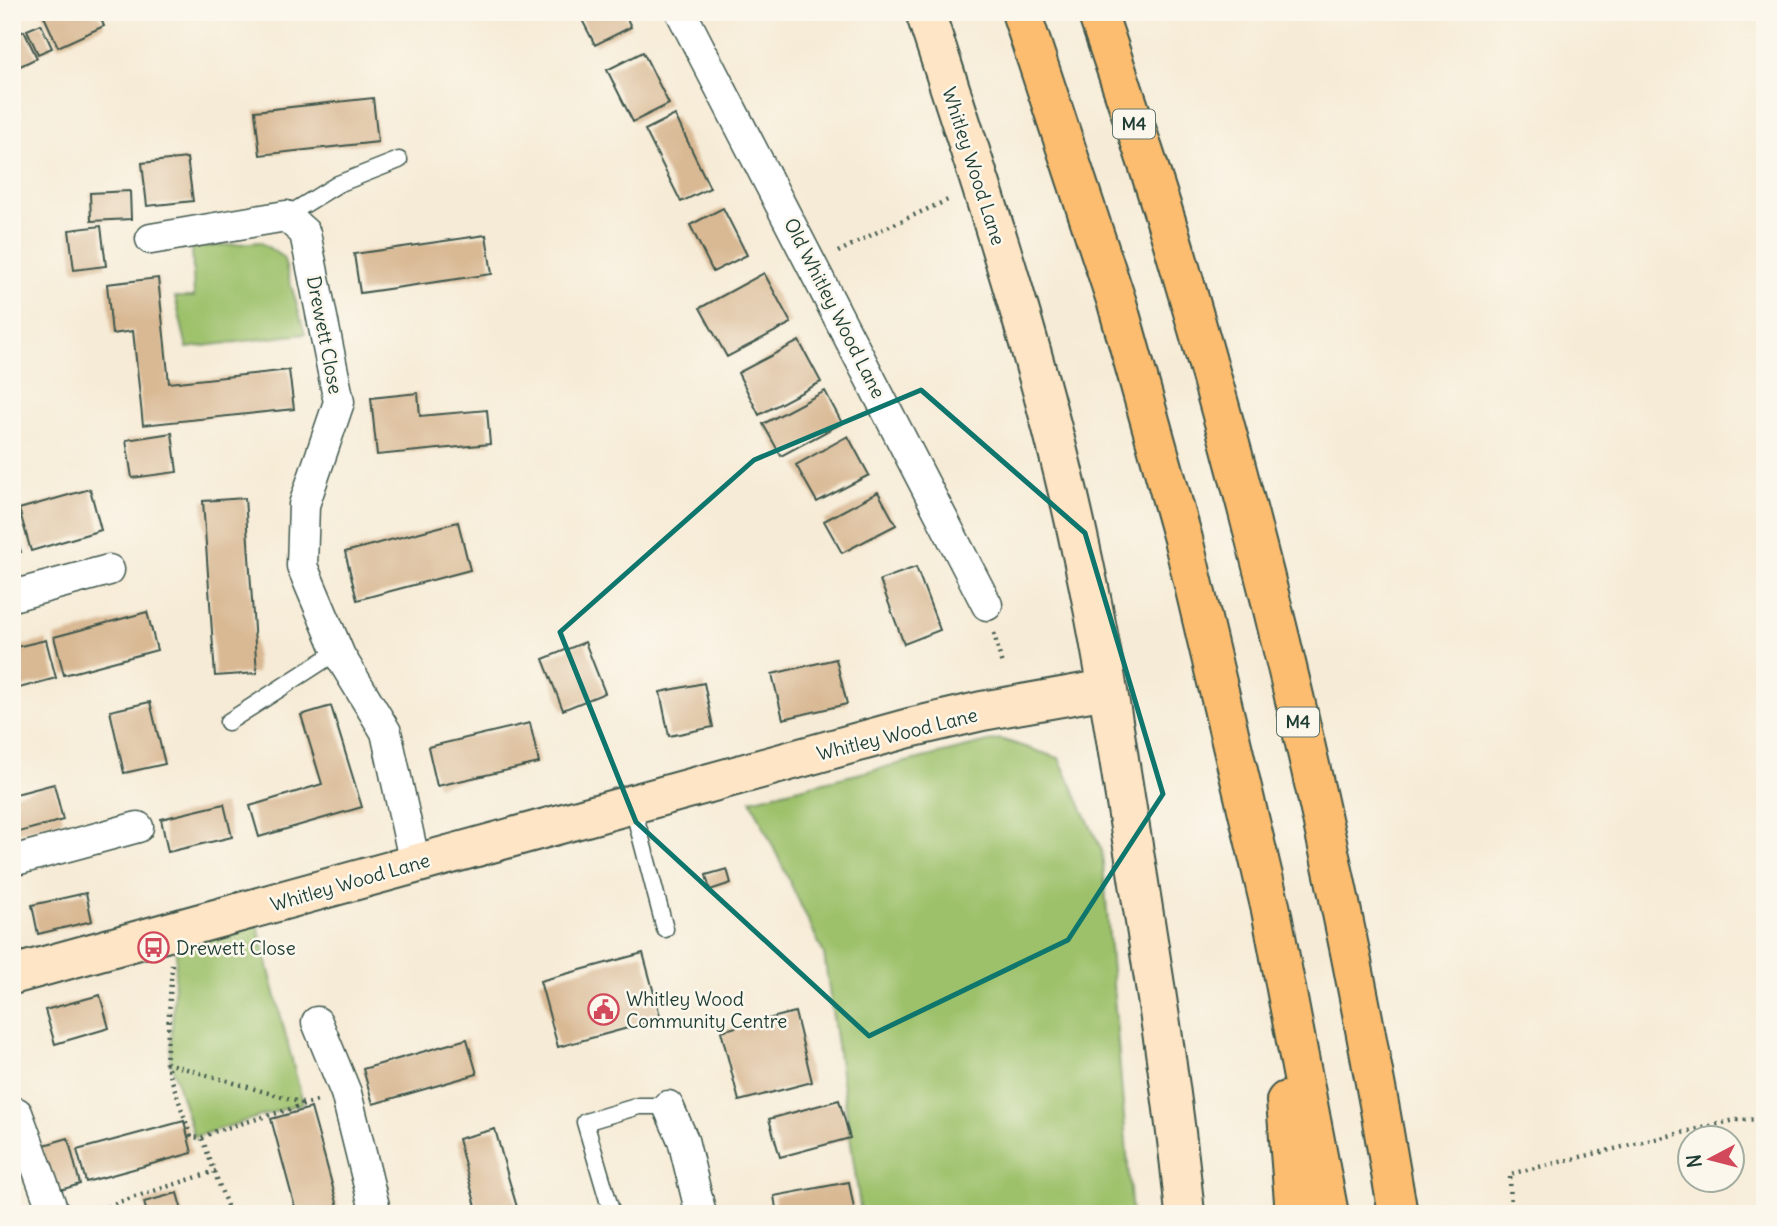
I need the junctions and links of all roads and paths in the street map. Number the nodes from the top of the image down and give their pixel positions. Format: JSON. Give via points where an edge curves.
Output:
{"nodes":[{"id":1,"x":681,"y":12,"type":"edge"},
{"id":2,"x":925,"y":12,"type":"edge"},
{"id":3,"x":1021,"y":12,"type":"edge"},
{"id":4,"x":1097,"y":12,"type":"edge"},
{"id":5,"x":399,"y":160,"type":"dead end"},
{"id":6,"x":953,"y":198,"type":"dead end"},
{"id":7,"x":286,"y":216,"type":"junction"},
{"id":8,"x":151,"y":239,"type":"dead end"},
{"id":9,"x":813,"y":265,"type":"junction"},
{"id":10,"x":109,"y":570,"type":"dead end"},
{"id":11,"x":12,"y":596,"type":"edge"},
{"id":12,"x":987,"y":605,"type":"dead end"},
{"id":13,"x":338,"y":651,"type":"junction"},
{"id":14,"x":1107,"y":689,"type":"junction"},
{"id":15,"x":228,"y":722,"type":"dead end"},
{"id":16,"x":632,"y":804,"type":"junction"},
{"id":17,"x":138,"y":827,"type":"dead end"},
{"id":18,"x":12,"y":861,"type":"edge"},
{"id":19,"x":415,"y":864,"type":"junction"},
{"id":20,"x":1270,"y":910,"type":"junction"},
{"id":21,"x":665,"y":929,"type":"dead end"},
{"id":22,"x":160,"y":934,"type":"junction"},
{"id":23,"x":12,"y":975,"type":"edge"},
{"id":24,"x":317,"y":1022,"type":"dead end"},
{"id":25,"x":166,"y":1063,"type":"junction"},
{"id":26,"x":346,"y":1093,"type":"junction"},
{"id":27,"x":307,"y":1104,"type":"junction"},
{"id":28,"x":668,"y":1107,"type":"joint"},
{"id":29,"x":17,"y":1113,"type":"dead end"},
{"id":30,"x":1765,"y":1119,"type":"edge"},
{"id":31,"x":202,"y":1138,"type":"junction"},
{"id":32,"x":216,"y":1171,"type":"junction"},
{"id":33,"x":54,"y":1214,"type":"edge"},
{"id":34,"x":96,"y":1214,"type":"edge"},
{"id":35,"x":230,"y":1214,"type":"edge"},
{"id":36,"x":376,"y":1214,"type":"edge"},
{"id":37,"x":612,"y":1214,"type":"edge"},
{"id":38,"x":701,"y":1214,"type":"edge"},
{"id":39,"x":1185,"y":1214,"type":"edge"},
{"id":40,"x":1295,"y":1214,"type":"edge"},
{"id":41,"x":1329,"y":1214,"type":"edge"},
{"id":42,"x":1398,"y":1214,"type":"edge"},
{"id":43,"x":1511,"y":1214,"type":"edge"}],
"edges":[{"from":1,"to":9,"type":"street","name":"Old Whitley Wood Lane"},
{"from":2,"to":14,"type":"main road","name":"Whitley Wood Lane","via":[[1049,418],[1083,559]]},
{"from":3,"to":20,"type":"highway","via":[[1117,303],[1183,539]]},
{"from":4,"to":42,"type":"highway","number":"M4","via":[[1171,236],[1249,516],[1331,861]]},
{"from":5,"to":7,"type":"lane","via":[[338,184]]},
{"from":6,"to":9,"type":"path"},
{"from":7,"to":8,"type":"street"},
{"from":7,"to":13,"type":"street","name":"Drewett Close","via":[[305,233],[339,402],[304,505],[302,566]]},
{"from":9,"to":12,"type":"street","name":"Old Whitley Wood Lane"},
{"from":10,"to":11,"type":"street"},
{"from":13,"to":15,"type":"lane"},
{"from":13,"to":19,"type":"street","name":"Drewett Close","via":[[386,732]]},
{"from":14,"to":16,"type":"main road","name":"Whitley Wood Lane","via":[[909,728]]},
{"from":14,"to":39,"type":"main road","via":[[1161,1024]]},
{"from":16,"to":19,"type":"main road","name":"Whitley Wood Lane"},
{"from":16,"to":21,"type":"lane"},
{"from":17,"to":18,"type":"street"},
{"from":19,"to":22,"type":"main road","name":"Whitley Wood Lane"},
{"from":20,"to":40,"type":"highway"},
{"from":20,"to":41,"type":"highway"},
{"from":22,"to":23,"type":"main road","name":"Whitley Wood Lane"},
{"from":22,"to":25,"type":"path","via":[[173,960]]},
{"from":24,"to":26,"type":"street"},
{"from":25,"to":27,"type":"path"},
{"from":25,"to":31,"type":"path","via":[[191,1136]]},
{"from":26,"to":27,"type":"path"},
{"from":26,"to":36,"type":"street"},
{"from":27,"to":31,"type":"path"},
{"from":28,"to":37,"type":"lane","via":[[639,1106],[585,1122]]},
{"from":28,"to":38,"type":"street","via":[[683,1140]]},
{"from":29,"to":33,"type":"street"},
{"from":30,"to":43,"type":"path","via":[[1735,1120],[1510,1174]]},
{"from":31,"to":32,"type":"path"},
{"from":32,"to":34,"type":"path","via":[[113,1204]]},
{"from":32,"to":35,"type":"path"}]}
